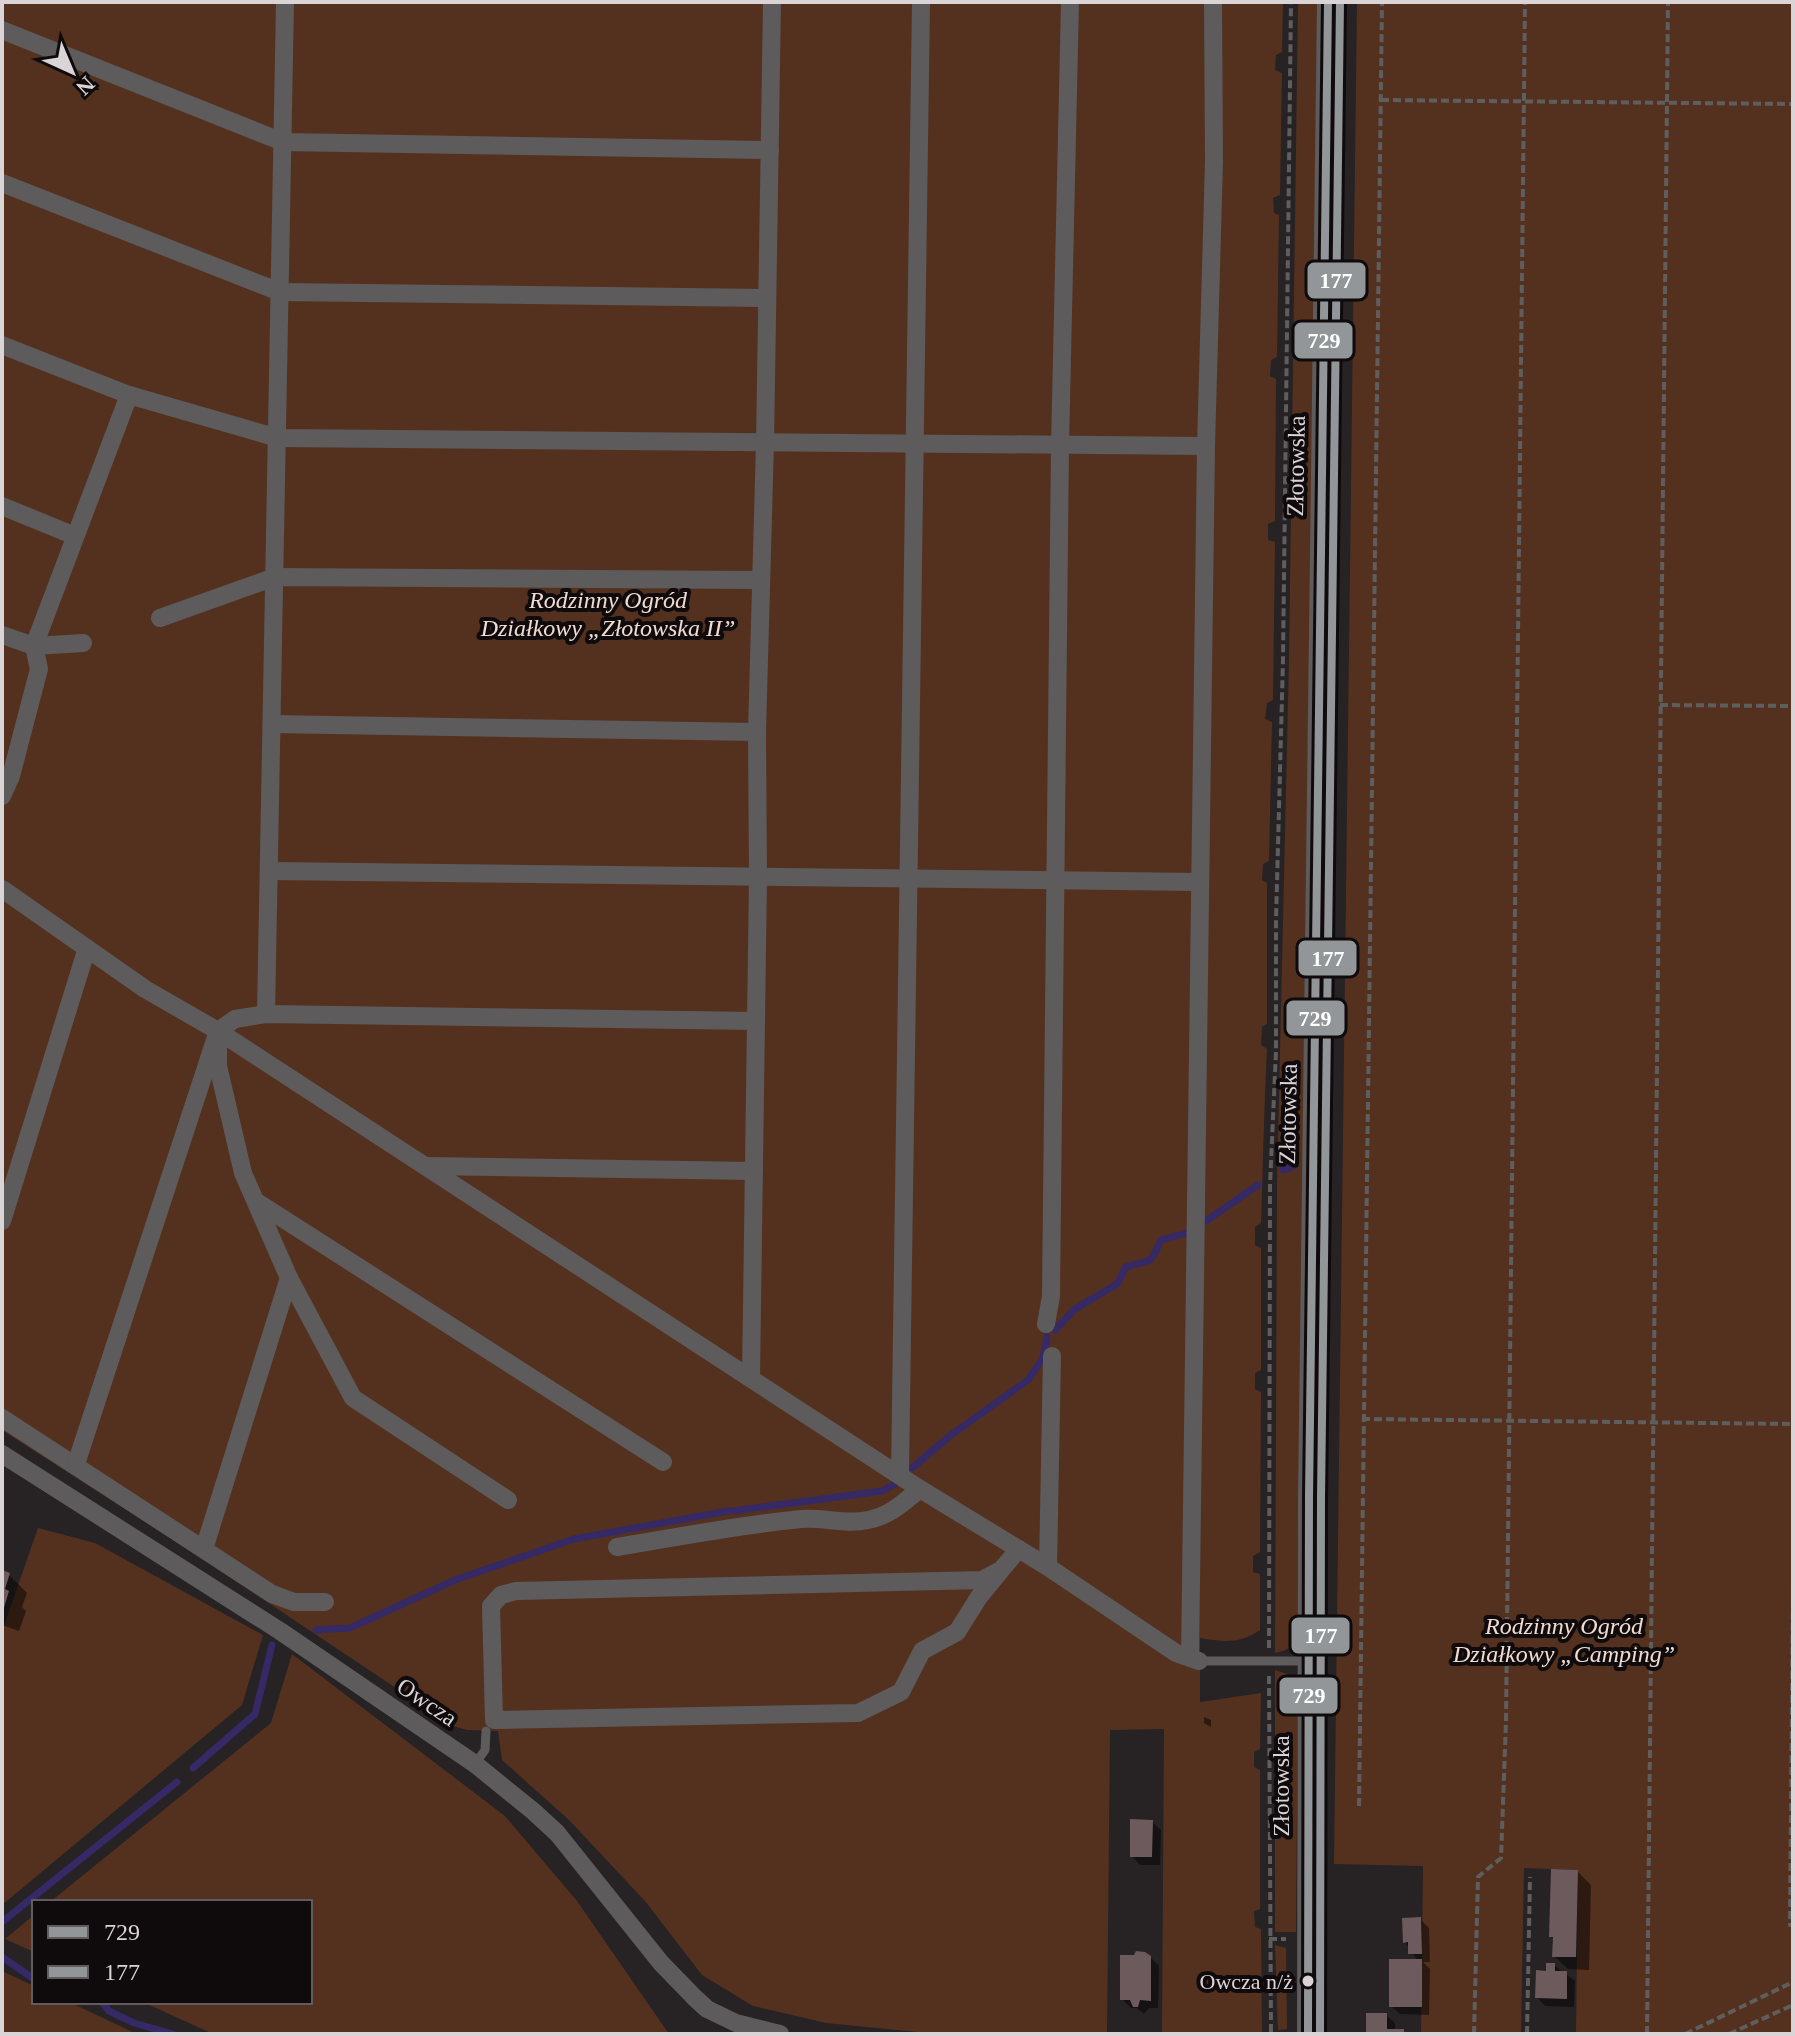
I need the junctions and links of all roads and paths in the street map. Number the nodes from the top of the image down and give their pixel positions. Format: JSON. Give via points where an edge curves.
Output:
{"nodes":[{"id":1,"x":285,"y":2,"type":"edge"},
{"id":2,"x":772,"y":2,"type":"edge"},
{"id":3,"x":921,"y":2,"type":"edge"},
{"id":4,"x":1070,"y":2,"type":"edge"},
{"id":5,"x":1213,"y":2,"type":"edge"},
{"id":6,"x":1291,"y":2,"type":"edge"},
{"id":7,"x":1328,"y":2,"type":"edge"},
{"id":8,"x":1382,"y":2,"type":"edge"},
{"id":9,"x":1525,"y":2,"type":"edge"},
{"id":10,"x":1668,"y":2,"type":"edge"},
{"id":11,"x":2,"y":30,"type":"edge"},
{"id":12,"x":1381,"y":100,"type":"junction"},
{"id":13,"x":1523,"y":101,"type":"junction"},
{"id":14,"x":1667,"y":102,"type":"junction"},
{"id":15,"x":1793,"y":104,"type":"edge"},
{"id":16,"x":283,"y":142,"type":"junction"},
{"id":17,"x":770,"y":150,"type":"junction"},
{"id":18,"x":2,"y":183,"type":"edge"},
{"id":19,"x":280,"y":292,"type":"junction"},
{"id":20,"x":767,"y":298,"type":"junction"},
{"id":21,"x":2,"y":345,"type":"edge"},
{"id":22,"x":129,"y":395,"type":"junction"},
{"id":23,"x":278,"y":438,"type":"junction"},
{"id":24,"x":765,"y":443,"type":"junction"},
{"id":25,"x":915,"y":444,"type":"junction"},
{"id":26,"x":1060,"y":446,"type":"junction"},
{"id":27,"x":1206,"y":446,"type":"junction"},
{"id":28,"x":2,"y":506,"type":"edge"},
{"id":29,"x":75,"y":536,"type":"junction"},
{"id":30,"x":275,"y":577,"type":"junction"},
{"id":31,"x":761,"y":580,"type":"junction"},
{"id":32,"x":160,"y":618,"type":"dead end"},
{"id":33,"x":2,"y":635,"type":"edge"},
{"id":34,"x":83,"y":643,"type":"dead end"},
{"id":35,"x":34,"y":646,"type":"junction"},
{"id":36,"x":1660,"y":705,"type":"junction"},
{"id":37,"x":1793,"y":706,"type":"edge"},
{"id":38,"x":272,"y":724,"type":"junction"},
{"id":39,"x":757,"y":732,"type":"junction"},
{"id":40,"x":2,"y":796,"type":"edge"},
{"id":41,"x":269,"y":871,"type":"junction"},
{"id":42,"x":758,"y":878,"type":"junction"},
{"id":43,"x":909,"y":879,"type":"junction"},
{"id":44,"x":1057,"y":880,"type":"junction"},
{"id":45,"x":1200,"y":882,"type":"junction"},
{"id":46,"x":2,"y":889,"type":"edge"},
{"id":47,"x":87,"y":948,"type":"junction"},
{"id":48,"x":266,"y":1014,"type":"junction"},
{"id":49,"x":756,"y":1021,"type":"junction"},
{"id":50,"x":218,"y":1031,"type":"junction"},
{"id":51,"x":426,"y":1166,"type":"junction"},
{"id":52,"x":754,"y":1171,"type":"junction"},
{"id":53,"x":257,"y":1202,"type":"junction"},
{"id":54,"x":2,"y":1221,"type":"edge"},
{"id":55,"x":289,"y":1278,"type":"junction"},
{"id":56,"x":1046,"y":1324,"type":"dead end"},
{"id":57,"x":1052,"y":1356,"type":"dead end"},
{"id":58,"x":751,"y":1377,"type":"junction"},
{"id":59,"x":2,"y":1418,"type":"edge"},
{"id":60,"x":1362,"y":1419,"type":"junction"},
{"id":61,"x":1509,"y":1421,"type":"junction"},
{"id":62,"x":1652,"y":1423,"type":"junction"},
{"id":63,"x":1793,"y":1424,"type":"edge"},
{"id":64,"x":2,"y":1454,"type":"edge"},
{"id":65,"x":663,"y":1462,"type":"dead end"},
{"id":66,"x":76,"y":1464,"type":"junction"},
{"id":67,"x":900,"y":1474,"type":"junction"},
{"id":68,"x":920,"y":1489,"type":"junction"},
{"id":69,"x":508,"y":1500,"type":"dead end"},
{"id":70,"x":617,"y":1547,"type":"dead end"},
{"id":71,"x":204,"y":1549,"type":"junction"},
{"id":72,"x":1019,"y":1549,"type":"junction"},
{"id":73,"x":1048,"y":1567,"type":"junction"},
{"id":74,"x":1001,"y":1570,"type":"junction"},
{"id":75,"x":1793,"y":1587,"type":"edge"},
{"id":76,"x":325,"y":1602,"type":"dead end"},
{"id":77,"x":1269,"y":1653,"type":"dead end"},
{"id":78,"x":1195,"y":1659,"type":"junction"},
{"id":79,"x":1308,"y":1661,"type":"junction"},
{"id":80,"x":1269,"y":1670,"type":"dead end"},
{"id":81,"x":490,"y":1725,"type":"junction"},
{"id":82,"x":475,"y":1764,"type":"junction"},
{"id":83,"x":1359,"y":1806,"type":"dead end"},
{"id":84,"x":1530,"y":1877,"type":"dead end"},
{"id":85,"x":1793,"y":1925,"type":"edge"},
{"id":86,"x":1793,"y":1982,"type":"edge"},
{"id":87,"x":1793,"y":2005,"type":"edge"},
{"id":88,"x":780,"y":2034,"type":"edge"},
{"id":89,"x":1271,"y":2034,"type":"edge"},
{"id":90,"x":1308,"y":2034,"type":"edge"},
{"id":91,"x":1474,"y":2034,"type":"edge"},
{"id":92,"x":1527,"y":2034,"type":"edge"},
{"id":93,"x":1647,"y":2034,"type":"edge"},
{"id":94,"x":1685,"y":2034,"type":"edge"},
{"id":95,"x":1729,"y":2034,"type":"edge"}],
"edges":[{"from":1,"to":16,"type":"street"},
{"from":2,"to":17,"type":"street"},
{"from":3,"to":25,"type":"street"},
{"from":4,"to":26,"type":"street"},
{"from":5,"to":27,"type":"street"},
{"from":6,"to":77,"type":"path","via":[[1270,1185]]},
{"from":7,"to":79,"type":"street","name":"Złotowska"},
{"from":8,"to":12,"type":"path"},
{"from":9,"to":13,"type":"path"},
{"from":10,"to":14,"type":"path"},
{"from":11,"to":16,"type":"street"},
{"from":12,"to":13,"type":"path"},
{"from":12,"to":60,"type":"path"},
{"from":13,"to":14,"type":"path"},
{"from":13,"to":61,"type":"path"},
{"from":14,"to":15,"type":"path"},
{"from":14,"to":36,"type":"path"},
{"from":16,"to":17,"type":"street"},
{"from":16,"to":19,"type":"street"},
{"from":17,"to":20,"type":"street"},
{"from":18,"to":19,"type":"street"},
{"from":19,"to":20,"type":"street"},
{"from":19,"to":23,"type":"street"},
{"from":20,"to":24,"type":"street"},
{"from":21,"to":22,"type":"street"},
{"from":22,"to":23,"type":"street"},
{"from":22,"to":29,"type":"street"},
{"from":23,"to":24,"type":"street"},
{"from":23,"to":30,"type":"street"},
{"from":24,"to":25,"type":"street"},
{"from":24,"to":31,"type":"street"},
{"from":25,"to":26,"type":"street"},
{"from":25,"to":43,"type":"street"},
{"from":26,"to":27,"type":"street"},
{"from":26,"to":44,"type":"street"},
{"from":27,"to":45,"type":"street"},
{"from":28,"to":29,"type":"street"},
{"from":29,"to":35,"type":"street"},
{"from":30,"to":31,"type":"street"},
{"from":30,"to":32,"type":"street"},
{"from":30,"to":38,"type":"street"},
{"from":31,"to":39,"type":"street"},
{"from":33,"to":35,"type":"street"},
{"from":34,"to":35,"type":"street"},
{"from":35,"to":40,"type":"street","via":[[39,669]]},
{"from":36,"to":37,"type":"path"},
{"from":36,"to":62,"type":"path"},
{"from":38,"to":39,"type":"street"},
{"from":38,"to":41,"type":"street"},
{"from":39,"to":42,"type":"street"},
{"from":41,"to":42,"type":"street"},
{"from":41,"to":48,"type":"street"},
{"from":42,"to":43,"type":"street"},
{"from":42,"to":49,"type":"street"},
{"from":43,"to":44,"type":"street"},
{"from":43,"to":67,"type":"street"},
{"from":44,"to":45,"type":"street"},
{"from":44,"to":56,"type":"street","via":[[1051,1296]]},
{"from":45,"to":78,"type":"street"},
{"from":46,"to":47,"type":"street"},
{"from":47,"to":50,"type":"street"},
{"from":47,"to":54,"type":"street"},
{"from":48,"to":49,"type":"street"},
{"from":48,"to":50,"type":"street","via":[[235,1019]]},
{"from":49,"to":52,"type":"street"},
{"from":50,"to":51,"type":"street"},
{"from":50,"to":53,"type":"street","via":[[218,1066],[243,1173]]},
{"from":50,"to":66,"type":"street"},
{"from":51,"to":52,"type":"street"},
{"from":51,"to":58,"type":"street"},
{"from":52,"to":58,"type":"street"},
{"from":53,"to":55,"type":"street"},
{"from":53,"to":65,"type":"street"},
{"from":55,"to":69,"type":"street","via":[[353,1398]]},
{"from":55,"to":71,"type":"street"},
{"from":57,"to":73,"type":"street"},
{"from":58,"to":67,"type":"street"},
{"from":59,"to":66,"type":"street"},
{"from":60,"to":61,"type":"path"},
{"from":60,"to":83,"type":"path"},
{"from":61,"to":62,"type":"path"},
{"from":61,"to":91,"type":"path","via":[[1501,1858],[1478,1877]]},
{"from":62,"to":63,"type":"path"},
{"from":62,"to":93,"type":"path"},
{"from":64,"to":82,"type":"street","name":"Owcza","via":[[280,1631]]},
{"from":66,"to":71,"type":"street"},
{"from":67,"to":68,"type":"street"},
{"from":68,"to":70,"type":"street","via":[[894,1511],[870,1520],[816,1517],[769,1522]]},
{"from":68,"to":72,"type":"street"},
{"from":71,"to":76,"type":"street","via":[[272,1594],[294,1602]]},
{"from":72,"to":73,"type":"street"},
{"from":72,"to":74,"type":"street"},
{"from":73,"to":78,"type":"street","via":[[1176,1653]]},
{"from":74,"to":81,"type":"street","via":[[957,1632],[922,1651],[901,1692],[858,1713]]},
{"from":74,"to":81,"type":"street","via":[[982,1580],[501,1595],[491,1606]]},
{"from":75,"to":85,"type":"path"},
{"from":78,"to":79,"type":"lane"},
{"from":79,"to":90,"type":"street","name":"Złotowska"},
{"from":80,"to":89,"type":"path"},
{"from":81,"to":82,"type":"lane","via":[[485,1750]]},
{"from":82,"to":88,"type":"street","name":"Owcza","via":[[557,1833],[661,1963],[707,2009]]},
{"from":84,"to":92,"type":"path"},
{"from":86,"to":94,"type":"path"},
{"from":87,"to":95,"type":"path"}]}
